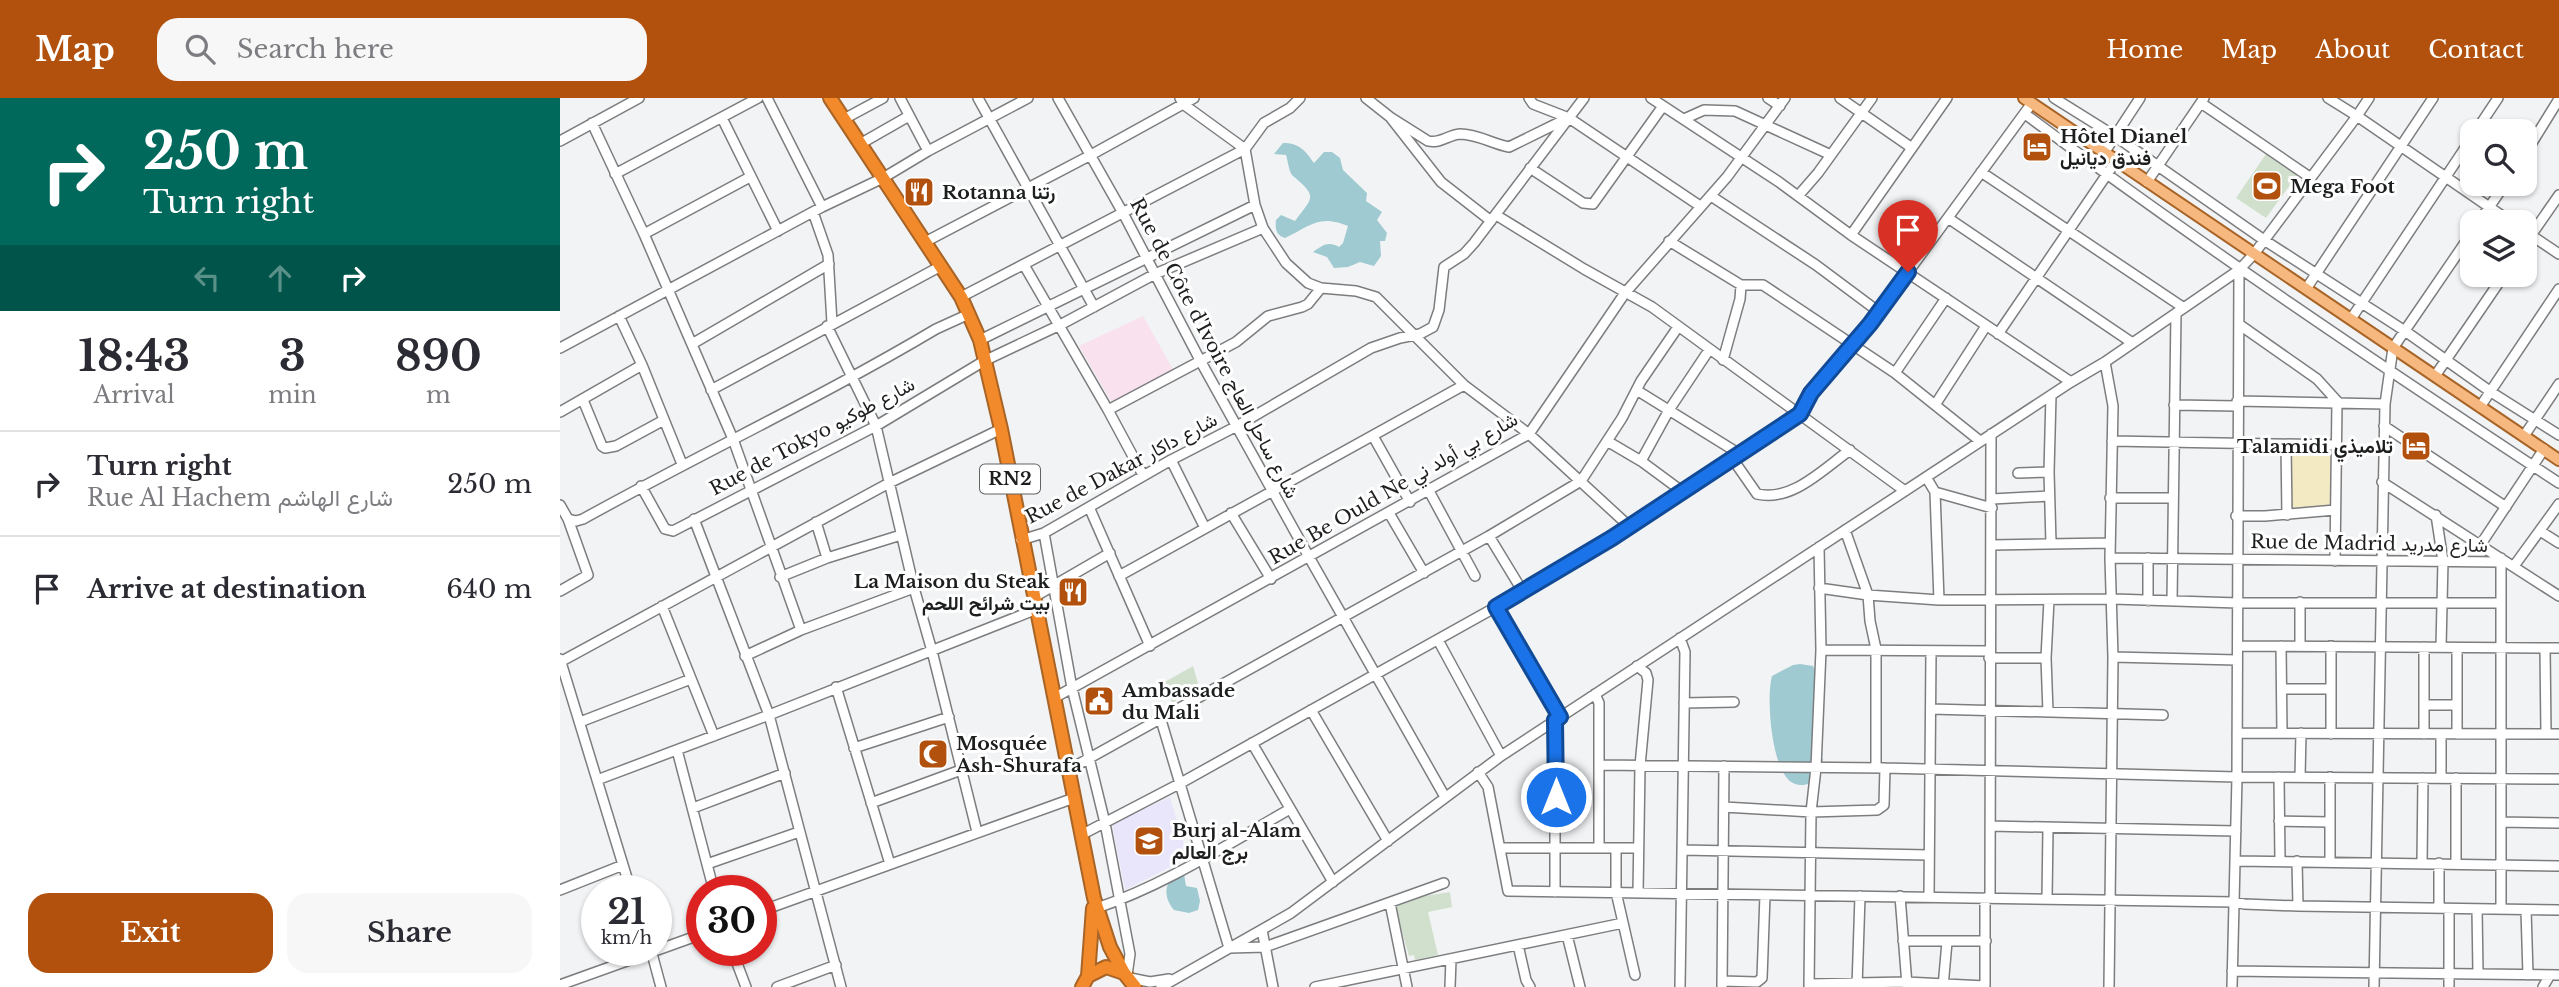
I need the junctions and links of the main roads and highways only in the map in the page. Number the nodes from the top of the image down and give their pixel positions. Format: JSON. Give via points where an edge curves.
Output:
{"nodes":[{"id":1,"x":830,"y":98,"type":"edge"},
{"id":2,"x":2028,"y":101,"type":"edge"},
{"id":3,"x":2559,"y":460,"type":"edge"},
{"id":4,"x":1095,"y":903,"type":"junction"},
{"id":5,"x":1129,"y":978,"type":"edge"},
{"id":6,"x":1085,"y":981,"type":"edge"}],
"edges":[{"from":1,"to":4,"type":"highway","number":"RN2","via":[[961,297],[980,340]]},
{"from":2,"to":3,"type":"main road"},
{"from":4,"to":5,"type":"highway","number":"RN2","via":[[1110,947]]},
{"from":4,"to":6,"type":"highway","number":"RN2"},
{"from":5,"to":6,"type":"highway","via":[[1106,967]]}]}
